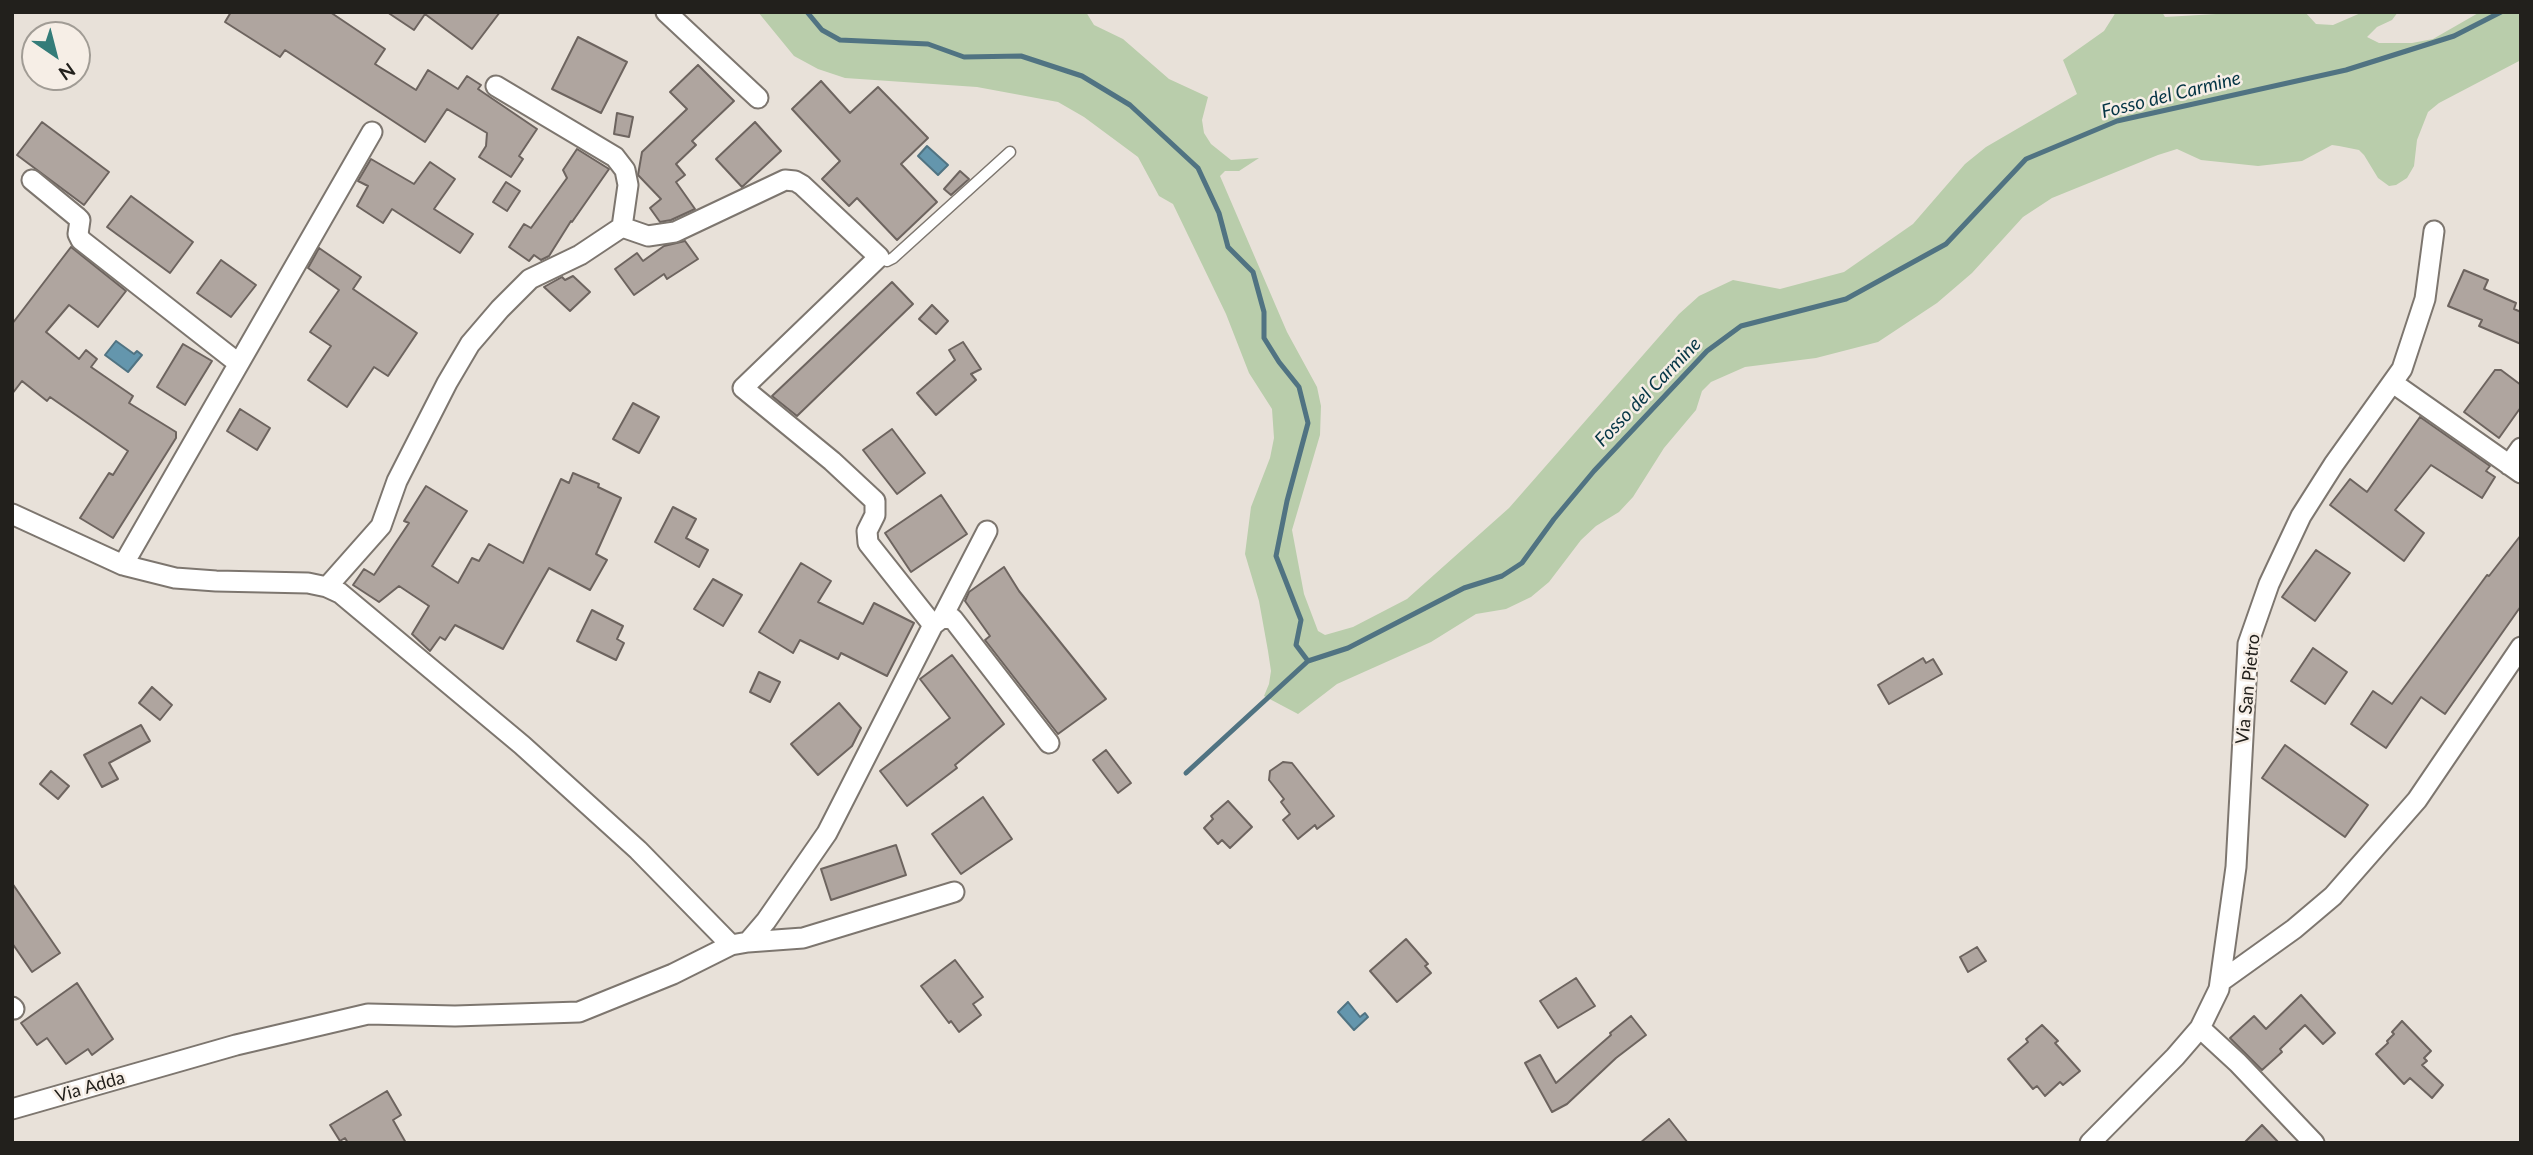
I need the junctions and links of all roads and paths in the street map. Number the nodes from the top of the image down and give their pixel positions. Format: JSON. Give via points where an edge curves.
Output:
{"nodes":[{"id":1,"x":666,"y":12,"type":"edge"},
{"id":2,"x":496,"y":86,"type":"dead end"},
{"id":3,"x":758,"y":98,"type":"dead end"},
{"id":4,"x":372,"y":132,"type":"dead end"},
{"id":5,"x":1010,"y":152,"type":"dead end"},
{"id":6,"x":32,"y":180,"type":"dead end"},
{"id":7,"x":622,"y":227,"type":"junction"},
{"id":8,"x":2434,"y":231,"type":"dead end"},
{"id":9,"x":879,"y":257,"type":"junction"},
{"id":10,"x":238,"y":363,"type":"junction"},
{"id":11,"x":2393,"y":383,"type":"junction"},
{"id":12,"x":2521,"y":448,"type":"edge"},
{"id":13,"x":2515,"y":469,"type":"edge"},
{"id":14,"x":12,"y":514,"type":"edge"},
{"id":15,"x":987,"y":531,"type":"dead end"},
{"id":16,"x":123,"y":565,"type":"junction"},
{"id":17,"x":327,"y":587,"type":"junction"},
{"id":18,"x":938,"y":621,"type":"junction"},
{"id":19,"x":2521,"y":647,"type":"edge"},
{"id":20,"x":1049,"y":743,"type":"dead end"},
{"id":21,"x":954,"y":892,"type":"dead end"},
{"id":22,"x":739,"y":944,"type":"junction"},
{"id":23,"x":2220,"y":982,"type":"junction"},
{"id":24,"x":2200,"y":1028,"type":"junction"},
{"id":25,"x":12,"y":1109,"type":"edge"},
{"id":26,"x":2090,"y":1143,"type":"edge"},
{"id":27,"x":2314,"y":1143,"type":"edge"}],
"edges":[{"from":1,"to":3,"type":"street"},
{"from":2,"to":7,"type":"street","via":[[615,157],[625,170],[628,185]]},
{"from":4,"to":10,"type":"street"},
{"from":5,"to":9,"type":"lane","via":[[893,258]]},
{"from":6,"to":10,"type":"street","via":[[77,216],[81,240]]},
{"from":7,"to":9,"type":"street","via":[[649,236],[675,232],[785,180],[795,181]]},
{"from":7,"to":17,"type":"street","via":[[580,255],[530,279],[499,309],[447,383],[397,481],[381,526]]},
{"from":8,"to":11,"type":"street","name":"Via San Pietro","via":[[2425,299],[2411,346]]},
{"from":9,"to":18,"type":"street","via":[[743,388],[875,501],[868,542]]},
{"from":10,"to":16,"type":"street"},
{"from":11,"to":13,"type":"street"},
{"from":11,"to":23,"type":"street","name":"Via San Pietro","via":[[2301,516],[2248,643],[2236,867]]},
{"from":12,"to":13,"type":"street"},
{"from":14,"to":16,"type":"street"},
{"from":15,"to":18,"type":"street"},
{"from":16,"to":17,"type":"street","via":[[175,578]]},
{"from":17,"to":22,"type":"street","via":[[352,601],[522,745]]},
{"from":18,"to":20,"type":"street","via":[[953,619]]},
{"from":18,"to":22,"type":"street","via":[[827,833],[766,921]]},
{"from":19,"to":23,"type":"street","via":[[2417,800],[2333,897]]},
{"from":21,"to":22,"type":"street","via":[[803,938]]},
{"from":22,"to":25,"type":"street","name":"Via Adda","via":[[579,1012],[368,1014],[236,1045]]},
{"from":23,"to":24,"type":"street","name":"Via San Pietro"},
{"from":24,"to":26,"type":"street","name":"Via San Pietro"},
{"from":24,"to":27,"type":"street"}]}
